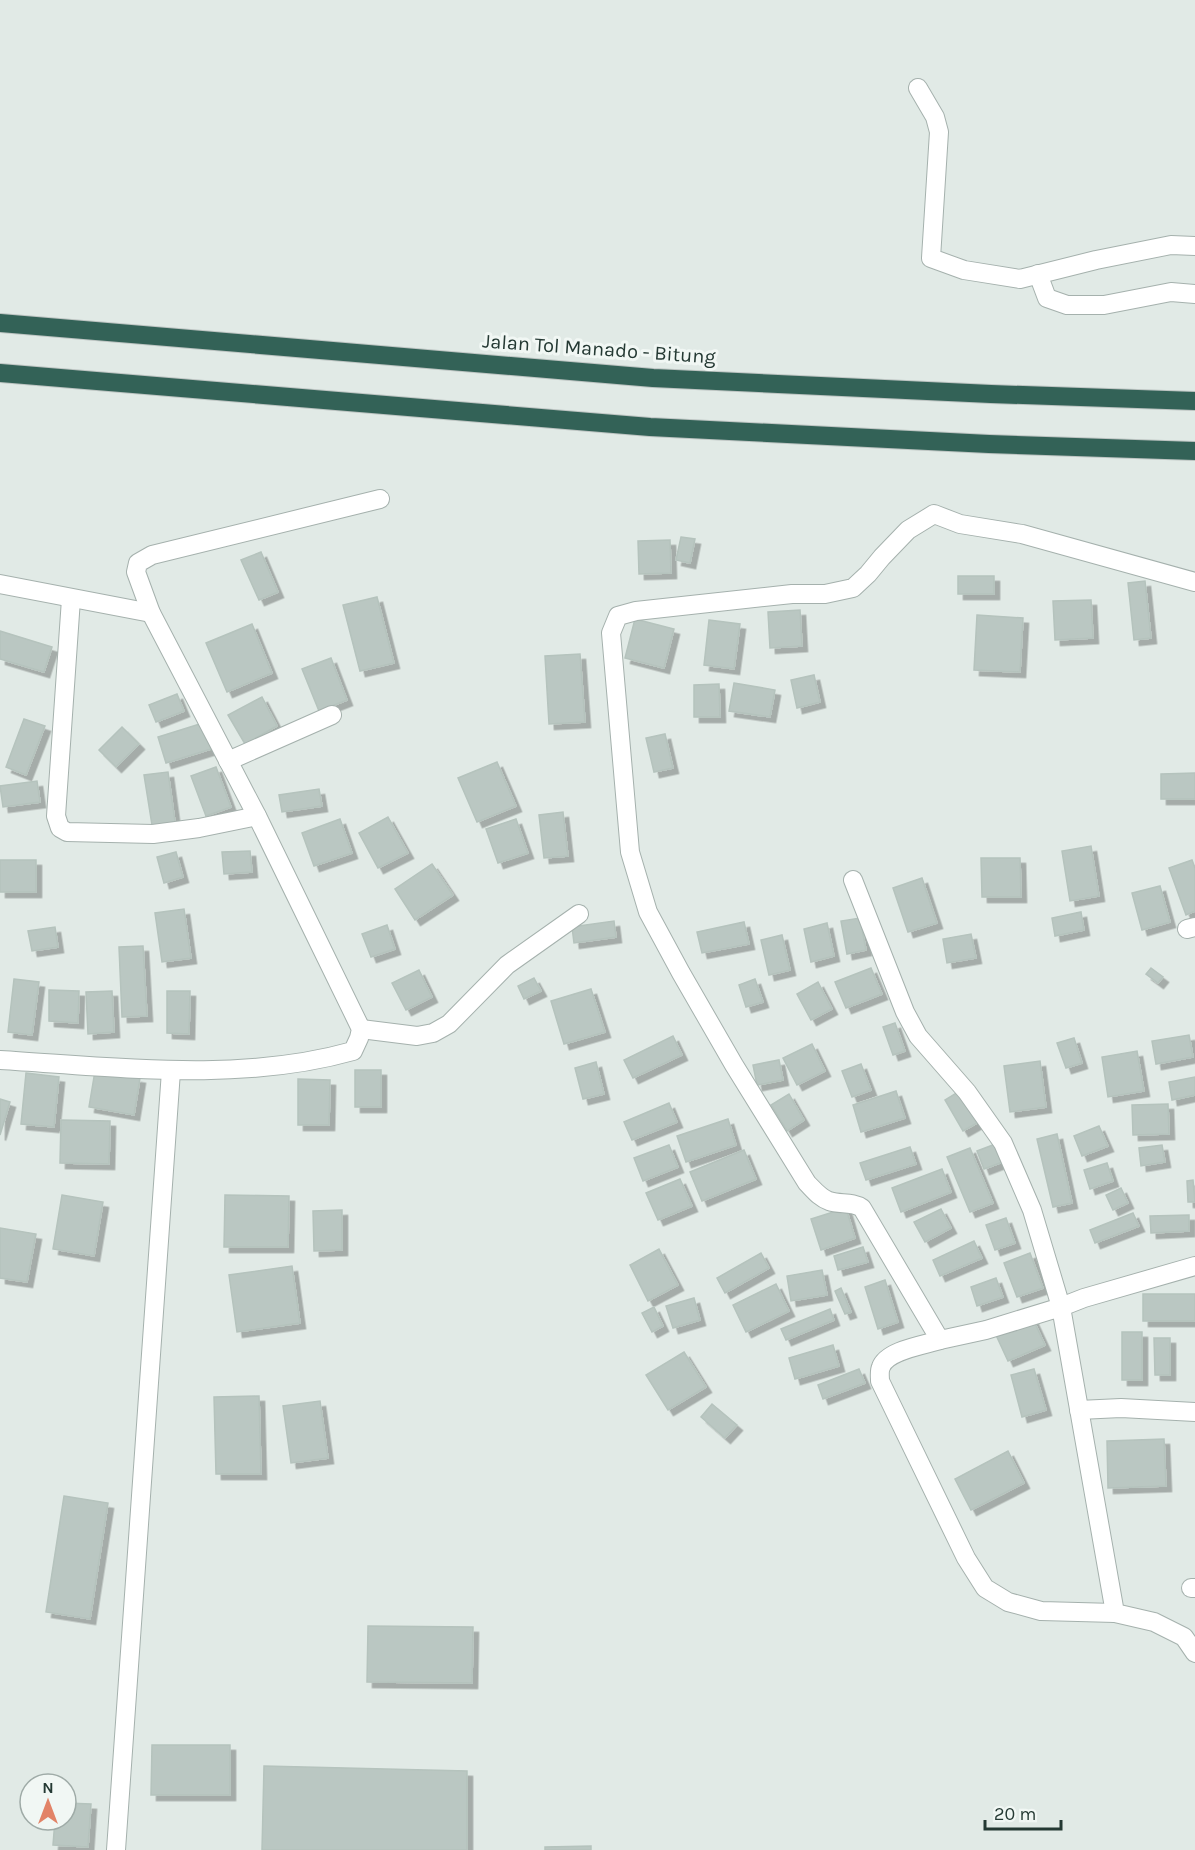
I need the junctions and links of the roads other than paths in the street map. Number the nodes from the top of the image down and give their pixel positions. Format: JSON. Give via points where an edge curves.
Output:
{"nodes":[{"id":1,"x":918,"y":88,"type":"dead end"},
{"id":2,"x":1195,"y":246,"type":"edge"},
{"id":3,"x":1038,"y":274,"type":"junction"},
{"id":4,"x":1195,"y":294,"type":"edge"},
{"id":5,"x":0,"y":323,"type":"edge"},
{"id":6,"x":0,"y":373,"type":"edge"},
{"id":7,"x":1195,"y":401,"type":"edge"},
{"id":8,"x":1195,"y":451,"type":"edge"},
{"id":9,"x":380,"y":498,"type":"dead end"},
{"id":10,"x":1195,"y":582,"type":"edge"},
{"id":11,"x":0,"y":584,"type":"edge"},
{"id":12,"x":71,"y":599,"type":"junction"},
{"id":13,"x":151,"y":613,"type":"junction"},
{"id":14,"x":332,"y":715,"type":"dead end"},
{"id":15,"x":228,"y":761,"type":"junction"},
{"id":16,"x":257,"y":816,"type":"junction"},
{"id":17,"x":853,"y":880,"type":"dead end"},
{"id":18,"x":579,"y":914,"type":"dead end"},
{"id":19,"x":361,"y":1029,"type":"junction"},
{"id":20,"x":0,"y":1060,"type":"edge"},
{"id":21,"x":171,"y":1071,"type":"junction"},
{"id":22,"x":1195,"y":1266,"type":"edge"},
{"id":23,"x":1061,"y":1307,"type":"junction"},
{"id":24,"x":940,"y":1341,"type":"junction"},
{"id":25,"x":1079,"y":1410,"type":"junction"},
{"id":26,"x":1195,"y":1412,"type":"edge"},
{"id":27,"x":1115,"y":1613,"type":"junction"},
{"id":28,"x":1195,"y":1653,"type":"edge"},
{"id":29,"x":116,"y":1850,"type":"edge"}],
"edges":[{"from":1,"to":3,"type":"street","via":[[939,132],[931,258],[964,270],[1020,279]]},
{"from":2,"to":3,"type":"street","via":[[1171,245]]},
{"from":3,"to":4,"type":"street","via":[[1047,298],[1067,305],[1104,305],[1171,292]]},
{"from":5,"to":7,"type":"highway","name":"Jalan Tol Manado - Bitung","via":[[653,378]]},
{"from":6,"to":8,"type":"highway","via":[[650,427]]},
{"from":9,"to":13,"type":"street","via":[[152,555],[138,562],[136,572]]},
{"from":10,"to":24,"type":"street","via":[[1022,534],[960,524],[934,514],[908,530],[852,588],[825,594],[636,611],[618,616],[611,633],[630,852],[648,912],[734,1065],[807,1183],[822,1198],[862,1208]]},
{"from":11,"to":12,"type":"street"},
{"from":12,"to":13,"type":"street"},
{"from":12,"to":16,"type":"street","via":[[56,816],[60,828],[67,832],[153,834]]},
{"from":13,"to":15,"type":"street"},
{"from":14,"to":15,"type":"street"},
{"from":15,"to":16,"type":"street"},
{"from":16,"to":19,"type":"street"},
{"from":17,"to":23,"type":"street","via":[[918,1036],[967,1092],[1003,1143],[1032,1210]]},
{"from":18,"to":19,"type":"street","via":[[507,965],[449,1024],[433,1033],[417,1036]]},
{"from":19,"to":21,"type":"street","via":[[353,1051],[332,1057],[225,1070]]},
{"from":20,"to":21,"type":"street"},
{"from":21,"to":29,"type":"street"},
{"from":22,"to":23,"type":"street"},
{"from":23,"to":24,"type":"street"},
{"from":23,"to":25,"type":"street"},
{"from":24,"to":27,"type":"street","via":[[887,1358],[881,1366],[880,1382],[966,1558],[985,1588],[1008,1602],[1041,1611]]},
{"from":25,"to":26,"type":"street"},
{"from":25,"to":27,"type":"street"},
{"from":27,"to":28,"type":"street","via":[[1154,1622],[1184,1637]]}]}
